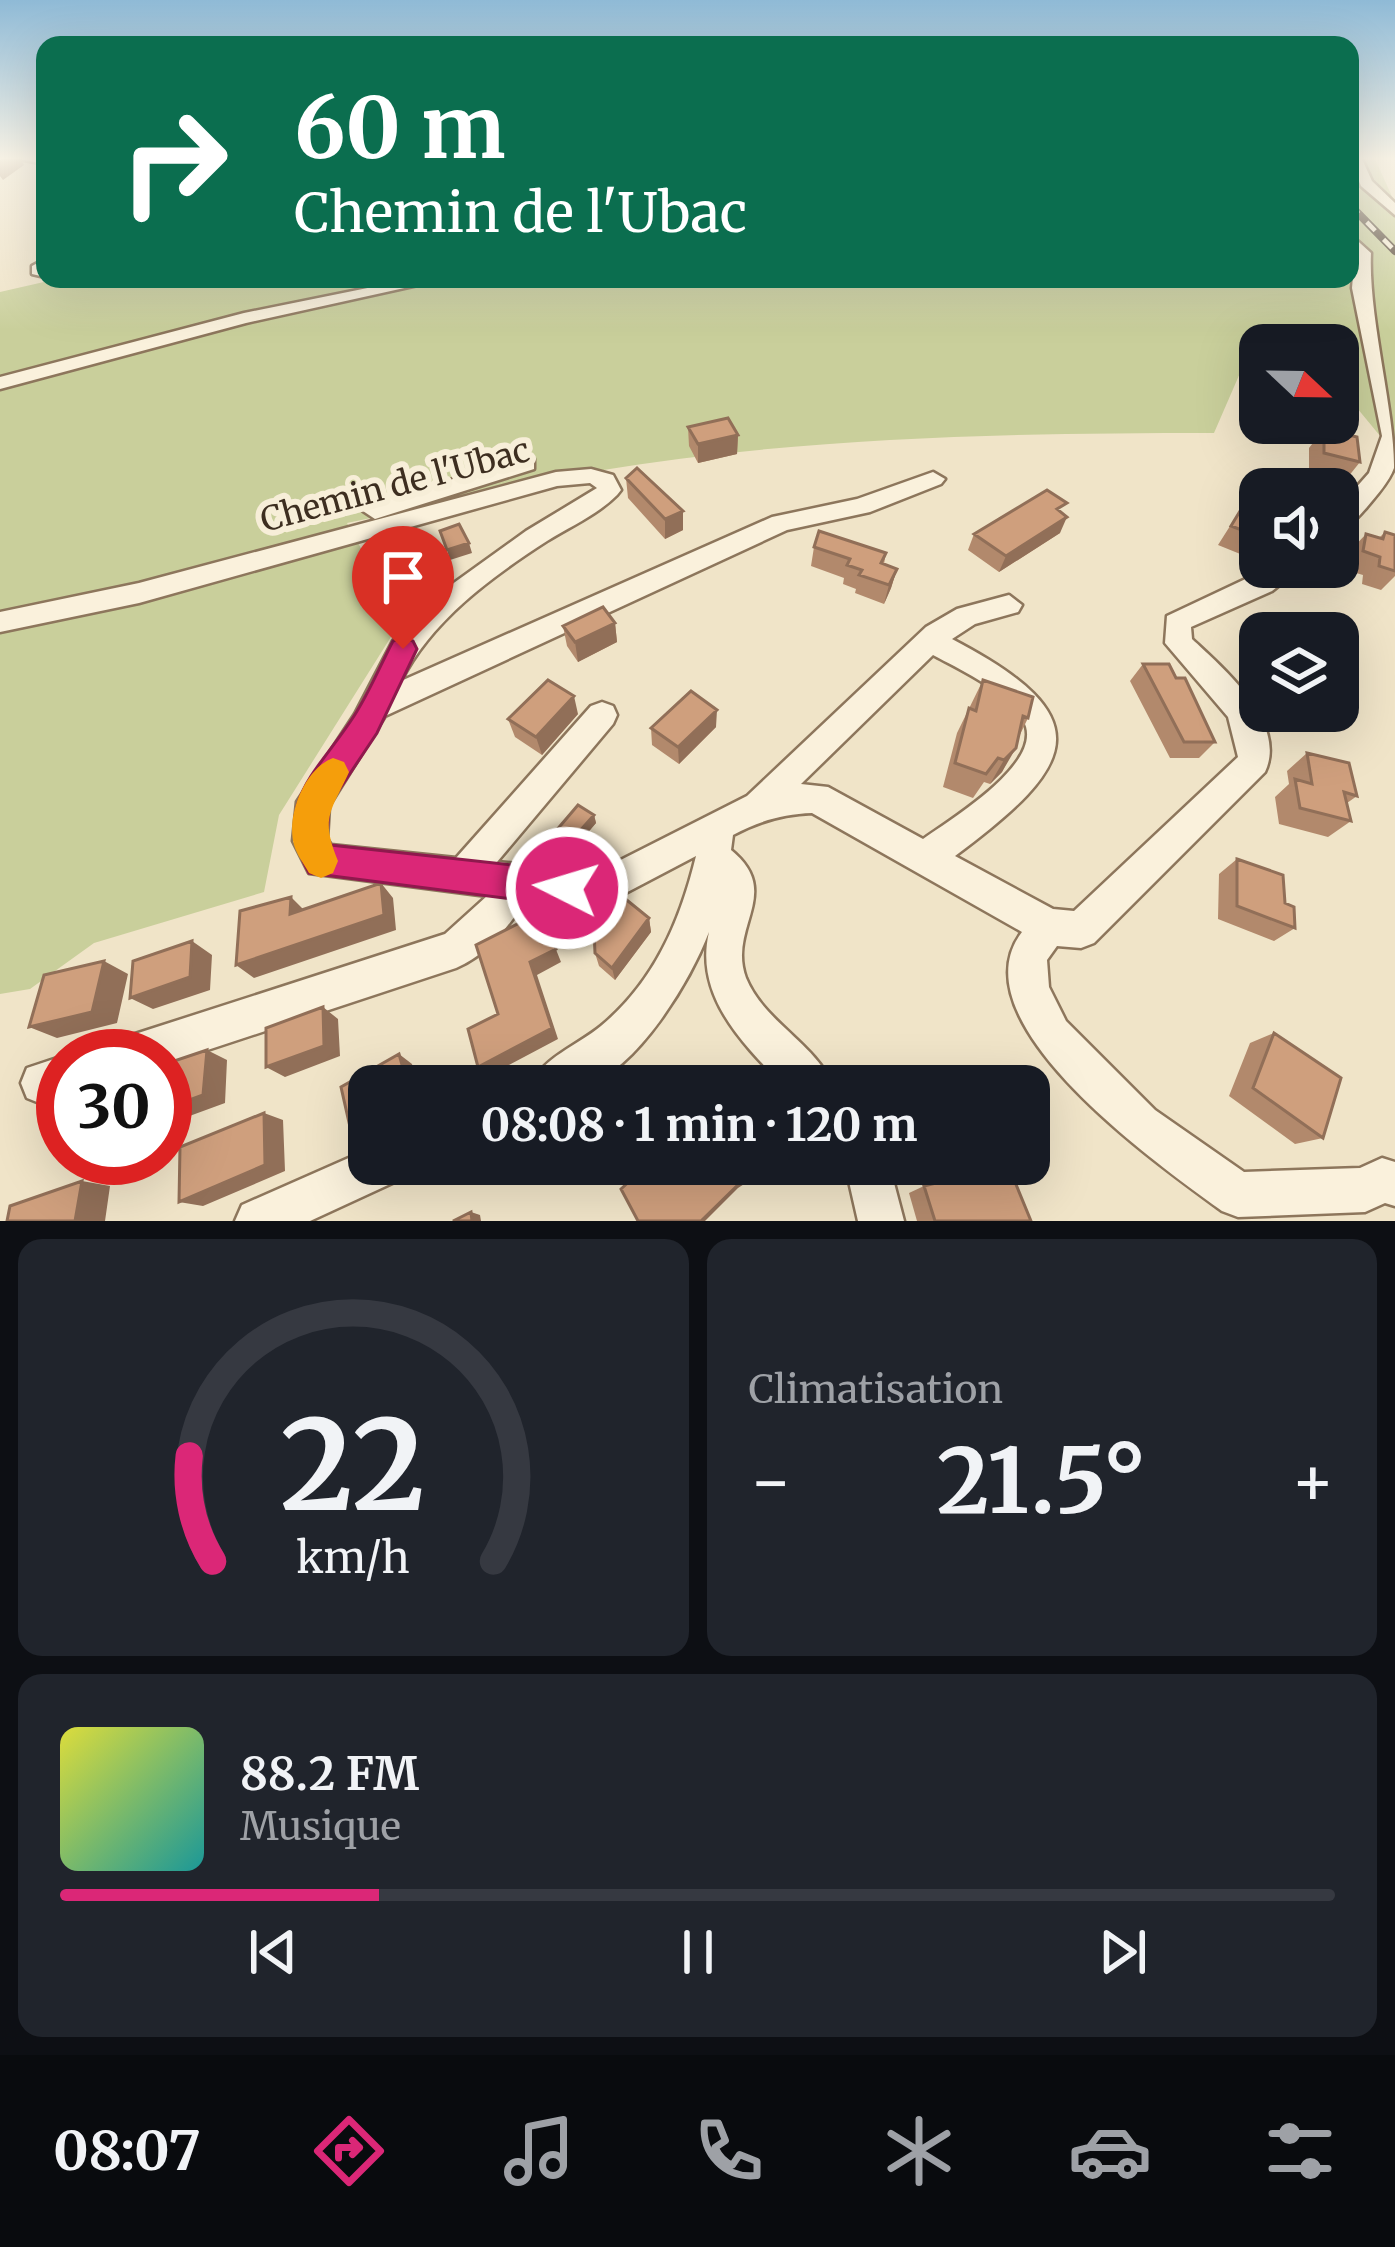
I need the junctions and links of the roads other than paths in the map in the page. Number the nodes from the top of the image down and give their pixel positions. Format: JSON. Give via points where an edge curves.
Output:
{"nodes":[{"id":1,"x":1359,"y":249,"type":"edge"},
{"id":2,"x":392,"y":288,"type":"edge"},
{"id":3,"x":0,"y":383,"type":"edge"},
{"id":4,"x":526,"y":464,"type":"dead end"},
{"id":5,"x":933,"y":479,"type":"dead end"},
{"id":6,"x":1359,"y":502,"type":"edge"},
{"id":7,"x":245,"y":563,"type":"junction"},
{"id":8,"x":1256,"y":588,"type":"edge"},
{"id":9,"x":1009,"y":605,"type":"dead end"},
{"id":10,"x":0,"y":622,"type":"edge"},
{"id":11,"x":930,"y":640,"type":"junction"},
{"id":12,"x":374,"y":707,"type":"junction"},
{"id":13,"x":602,"y":715,"type":"dead end"},
{"id":14,"x":755,"y":807,"type":"junction"},
{"id":15,"x":715,"y":843,"type":"junction"},
{"id":16,"x":925,"y":858,"type":"junction"},
{"id":17,"x":462,"y":877,"type":"junction"},
{"id":18,"x":516,"y":884,"type":"junction"},
{"id":19,"x":1049,"y":927,"type":"junction"},
{"id":20,"x":192,"y":1035,"type":"edge"},
{"id":21,"x":579,"y":1065,"type":"edge"},
{"id":22,"x":793,"y":1065,"type":"edge"},
{"id":23,"x":348,"y":1181,"type":"edge"},
{"id":24,"x":1395,"y":1184,"type":"edge"},
{"id":25,"x":872,"y":1185,"type":"edge"},
{"id":26,"x":258,"y":1221,"type":"edge"},
{"id":27,"x":880,"y":1221,"type":"edge"}],
"edges":[{"from":1,"to":6,"type":"street","via":[[1360,288],[1393,436],[1375,486]]},
{"from":2,"to":3,"type":"street"},
{"from":4,"to":7,"type":"street","via":[[287,535]]},
{"from":5,"to":12,"type":"street","via":[[862,506],[781,523]]},
{"from":7,"to":10,"type":"street","name":"Chemin de l'Ubac"},
{"from":7,"to":12,"type":"street","name":"Chemin de l'Ubac","via":[[556,479],[604,480],[609,490],[596,502],[436,610],[403,649]]},
{"from":8,"to":19,"type":"street","via":[[1177,623],[1179,643],[1231,694],[1253,731],[1254,763],[1081,930]]},
{"from":9,"to":11,"type":"street","via":[[967,616]]},
{"from":11,"to":14,"type":"street"},
{"from":11,"to":16,"type":"street","via":[[1039,715],[1044,735],[1008,794]]},
{"from":12,"to":17,"type":"street","name":"Chemin de l'Ubac","via":[[313,802],[310,841],[321,861]]},
{"from":13,"to":17,"type":"street"},
{"from":14,"to":15,"type":"street","name":"Chemin de l'Ubac"},
{"from":14,"to":16,"type":"street","name":"Chemin de l'Ubac","via":[[816,798]]},
{"from":15,"to":18,"type":"street","name":"Chemin de l'Ubac","via":[[598,890]]},
{"from":15,"to":21,"type":"street","via":[[695,927],[673,965],[628,1028]]},
{"from":15,"to":22,"type":"street","via":[[737,878],[723,963],[730,993]]},
{"from":16,"to":19,"type":"street","name":"Chemin de l'Ubac"},
{"from":17,"to":18,"type":"street","name":"Chemin de l'Ubac"},
{"from":18,"to":20,"type":"street","via":[[456,949]]},
{"from":19,"to":24,"type":"street","via":[[1028,955],[1030,990],[1052,1035],[1140,1125],[1238,1195]]},
{"from":23,"to":26,"type":"street"},
{"from":25,"to":27,"type":"street"}]}
